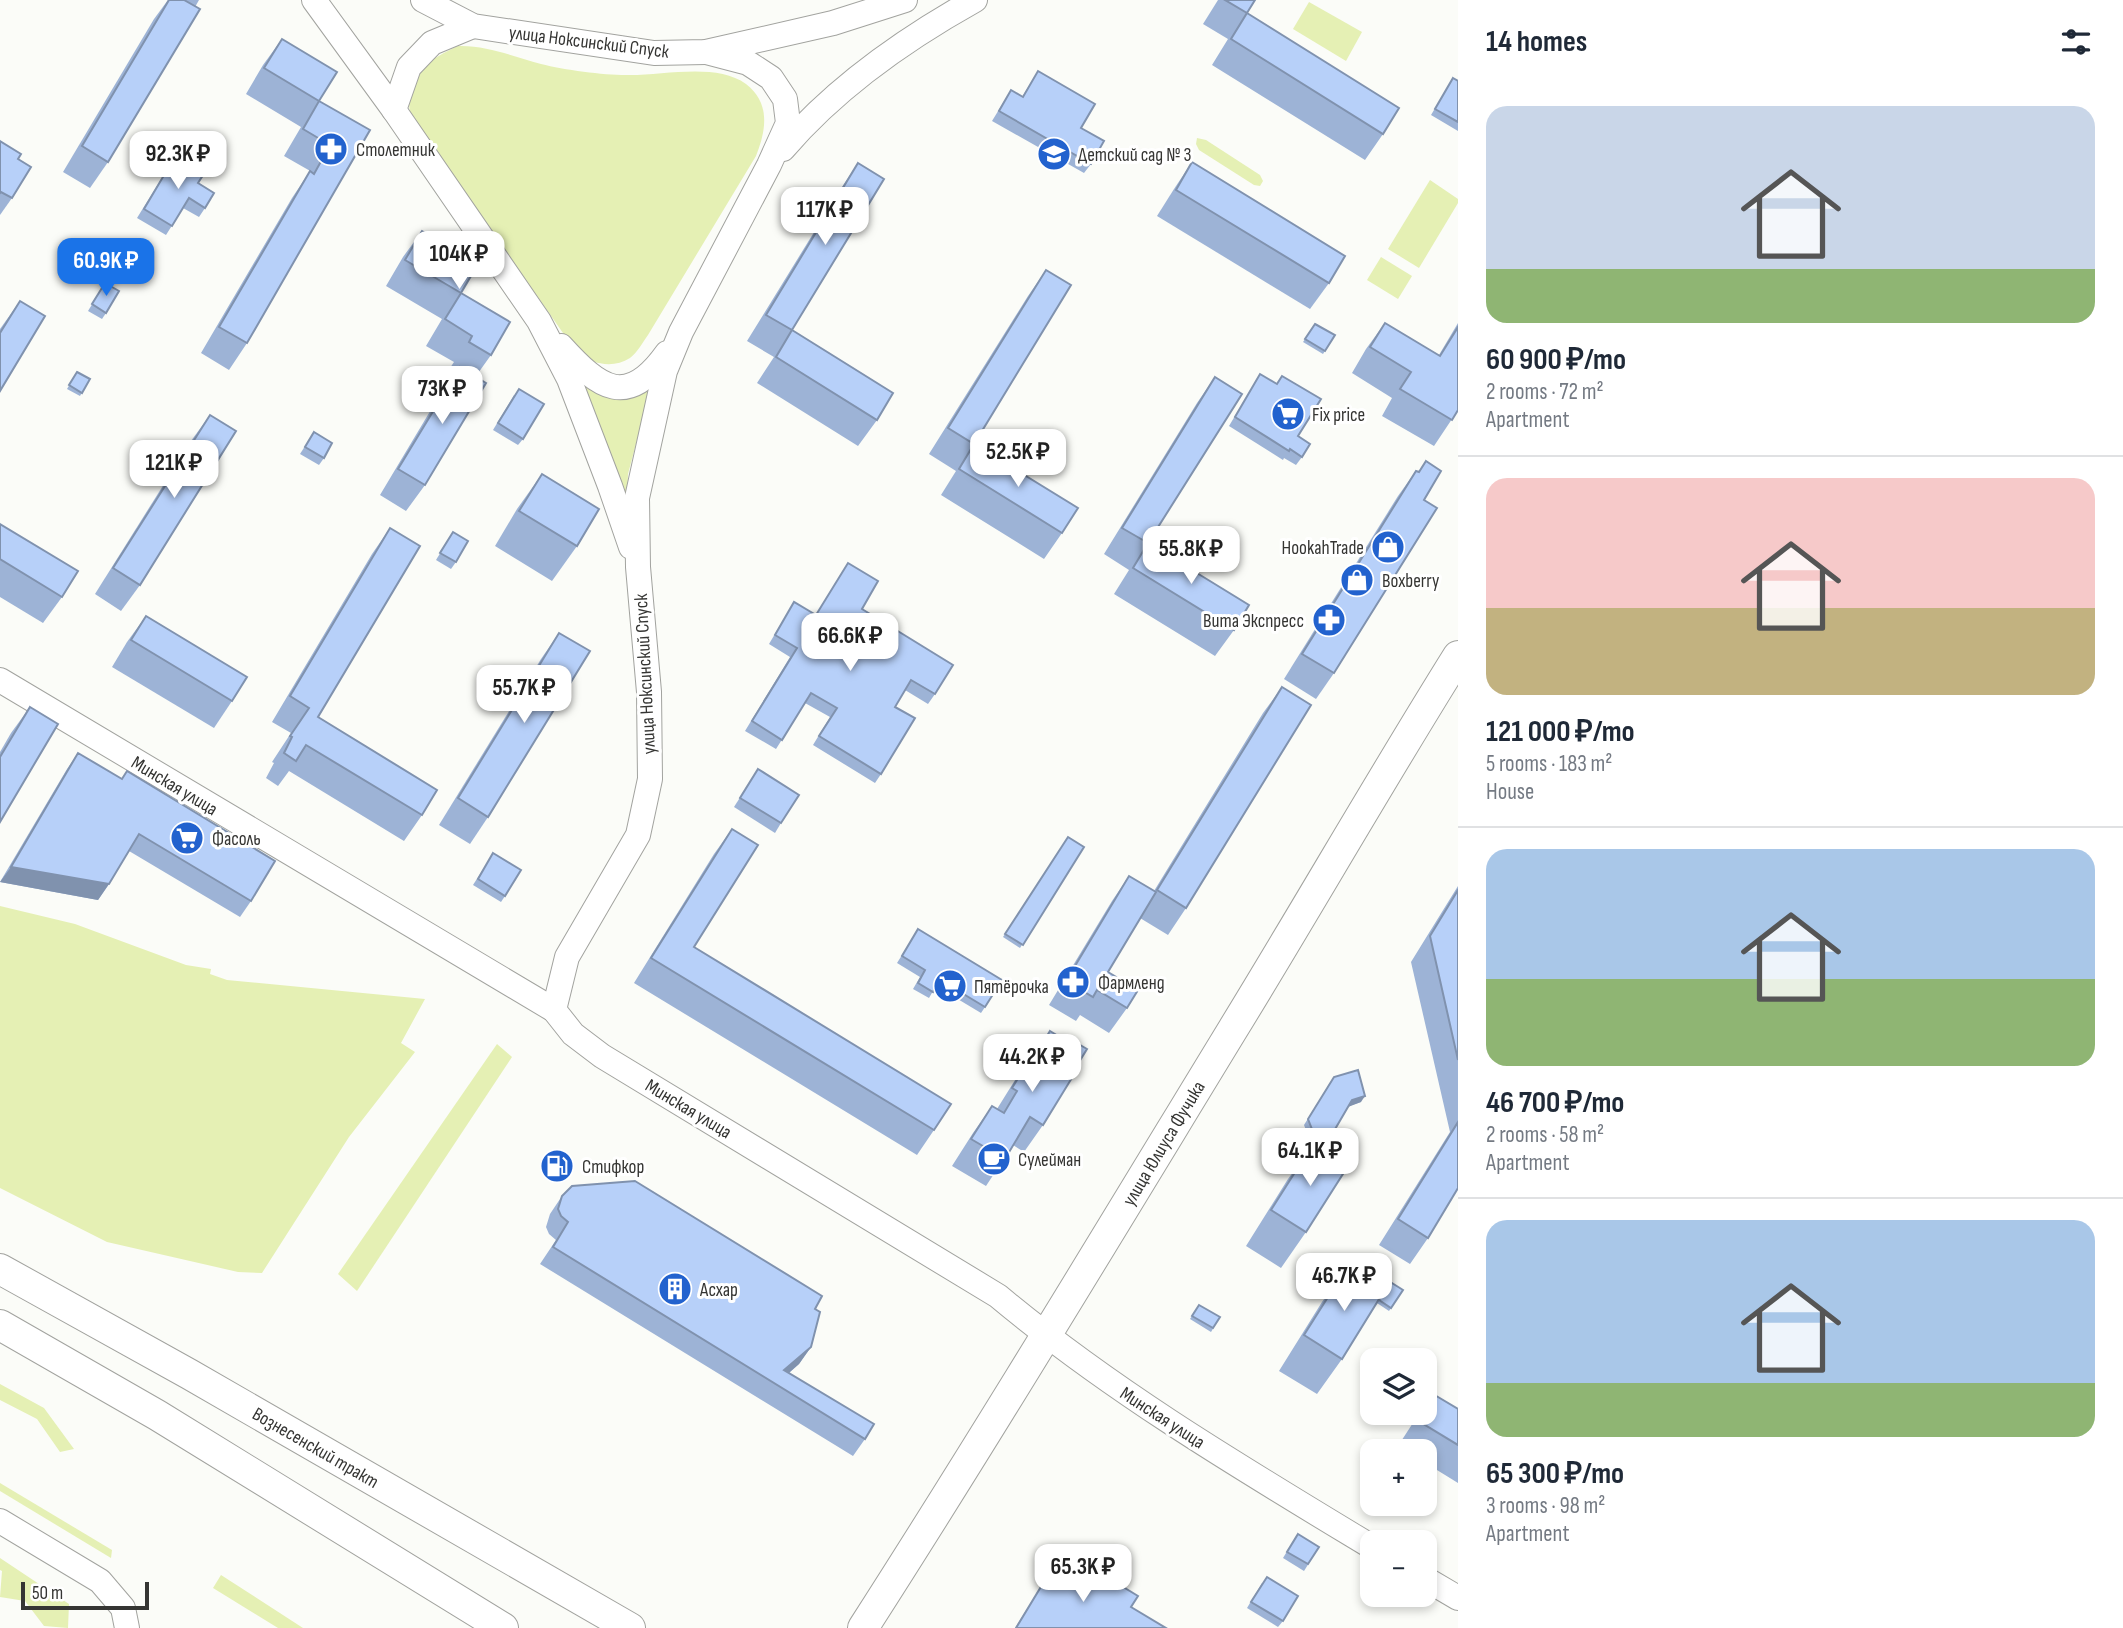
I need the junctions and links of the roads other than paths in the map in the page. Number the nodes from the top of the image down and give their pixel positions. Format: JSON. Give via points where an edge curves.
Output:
{"nodes":[{"id":1,"x":313,"y":0,"type":"edge"},
{"id":2,"x":424,"y":0,"type":"edge"},
{"id":3,"x":905,"y":0,"type":"edge"},
{"id":4,"x":975,"y":0,"type":"edge"},
{"id":5,"x":473,"y":26,"type":"junction"},
{"id":6,"x":706,"y":52,"type":"junction"},
{"id":7,"x":394,"y":110,"type":"junction"},
{"id":8,"x":769,"y":165,"type":"junction"},
{"id":9,"x":539,"y":321,"type":"junction"},
{"id":10,"x":681,"y":332,"type":"junction"},
{"id":11,"x":638,"y":568,"type":"junction"},
{"id":12,"x":1458,"y":656,"type":"edge"},
{"id":13,"x":0,"y":680,"type":"edge"},
{"id":14,"x":554,"y":1010,"type":"junction"},
{"id":15,"x":0,"y":1269,"type":"edge"},
{"id":16,"x":0,"y":1325,"type":"edge"},
{"id":17,"x":1046,"y":1336,"type":"junction"},
{"id":18,"x":0,"y":1521,"type":"edge"},
{"id":19,"x":1360,"y":1539,"type":"edge"},
{"id":20,"x":1437,"y":1586,"type":"edge"},
{"id":21,"x":1458,"y":1598,"type":"edge"},
{"id":22,"x":127,"y":1628,"type":"edge"},
{"id":23,"x":503,"y":1628,"type":"edge"},
{"id":24,"x":630,"y":1628,"type":"edge"},
{"id":25,"x":863,"y":1628,"type":"edge"}],
"edges":[{"from":1,"to":7,"type":"street","name":"улица Ноксинский Спуск"},
{"from":2,"to":5,"type":"street","name":"улица Ноксинский Спуск"},
{"from":3,"to":6,"type":"street","name":"улица Ноксинский Спуск","via":[[833,23]]},
{"from":4,"to":8,"type":"street","name":"улица Ноксинский Спуск","via":[[880,60],[804,124]]},
{"from":5,"to":6,"type":"street","name":"улица Ноксинский Спуск","via":[[654,53]]},
{"from":5,"to":7,"type":"street","via":[[432,43],[409,67]]},
{"from":6,"to":8,"type":"street","name":"улица Ноксинский Спуск","via":[[748,63],[771,78],[785,99],[788,123]]},
{"from":7,"to":9,"type":"street","name":"улица Ноксинский Спуск"},
{"from":8,"to":10,"type":"street","name":"улица Ноксинский Спуск"},
{"from":9,"to":10,"type":"street","name":"улица Ноксинский Спуск","via":[[583,370],[614,387],[635,385],[654,370]]},
{"from":9,"to":11,"type":"street","name":"улица Ноксинский Спуск","via":[[569,379]]},
{"from":10,"to":11,"type":"street","name":"улица Ноксинский Спуск","via":[[665,371],[637,498]]},
{"from":11,"to":14,"type":"street","name":"улица Ноксинский Спуск","via":[[649,692],[649,779],[638,835],[567,957]]},
{"from":12,"to":17,"type":"main road","name":"улица Юлиуса Фучика"},
{"from":13,"to":14,"type":"street","name":"Минская улица"},
{"from":14,"to":17,"type":"street","name":"Минская улица","via":[[573,1034],[602,1056],[998,1296]]},
{"from":15,"to":24,"type":"main road","name":"Вознесенский тракт"},
{"from":16,"to":23,"type":"main road","via":[[158,1415]]},
{"from":17,"to":19,"type":"street","name":"Минская улица","via":[[1142,1403]]},
{"from":17,"to":25,"type":"main road","name":"улица Юлиуса Фучика"},
{"from":18,"to":22,"type":"street","via":[[100,1581],[123,1608]]},
{"from":20,"to":21,"type":"street"}]}
